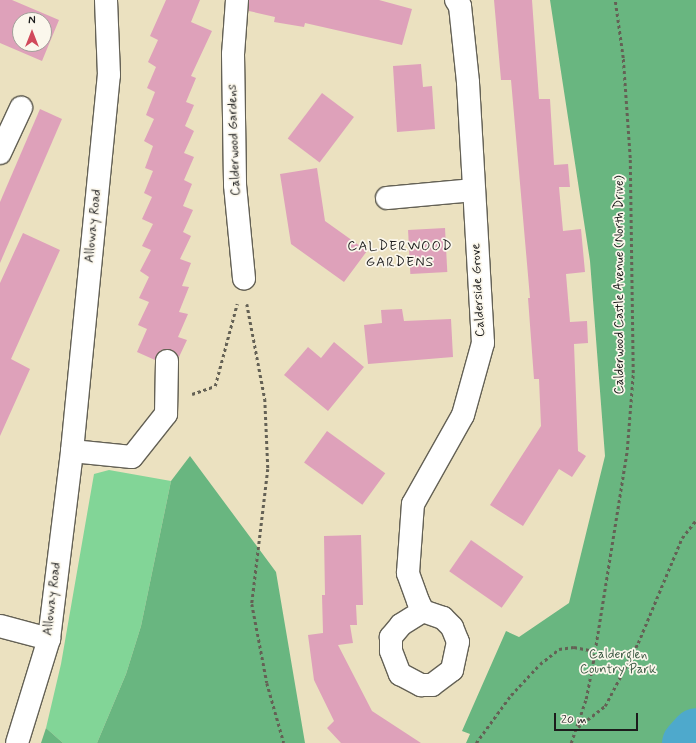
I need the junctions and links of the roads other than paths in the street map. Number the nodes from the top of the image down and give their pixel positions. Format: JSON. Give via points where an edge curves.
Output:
{"nodes":[{"id":1,"x":106,"y":0,"type":"edge"},
{"id":2,"x":237,"y":0,"type":"edge"},
{"id":3,"x":456,"y":0,"type":"edge"},
{"id":4,"x":21,"y":108,"type":"dead end"},
{"id":5,"x":0,"y":153,"type":"edge"},
{"id":6,"x":474,"y":190,"type":"junction"},
{"id":7,"x":387,"y":198,"type":"dead end"},
{"id":8,"x":243,"y":283,"type":"road end"},
{"id":9,"x":167,"y":361,"type":"dead end"},
{"id":10,"x":72,"y":451,"type":"junction"},
{"id":11,"x":423,"y":611,"type":"dead end"},
{"id":12,"x":0,"y":626,"type":"edge"},
{"id":13,"x":49,"y":639,"type":"junction"},
{"id":14,"x":18,"y":743,"type":"edge"}],
"edges":[{"from":1,"to":10,"type":"street","name":"Alloway Road","via":[[109,75]]},
{"from":2,"to":8,"type":"street","name":"Calderwood Gardens","via":[[233,54],[236,185]]},
{"from":3,"to":6,"type":"street","name":"Calderside Grove","via":[[460,6],[467,74]]},
{"from":4,"to":5,"type":"street"},
{"from":6,"to":7,"type":"street"},
{"from":6,"to":11,"type":"street","name":"Calderside Grove","via":[[482,343],[463,415],[413,504],[408,573]]},
{"from":9,"to":10,"type":"street","via":[[166,414],[132,457]]},
{"from":10,"to":13,"type":"street","name":"Alloway Road"},
{"from":12,"to":13,"type":"street"},
{"from":13,"to":14,"type":"street","name":"Alloway Road"}]}
